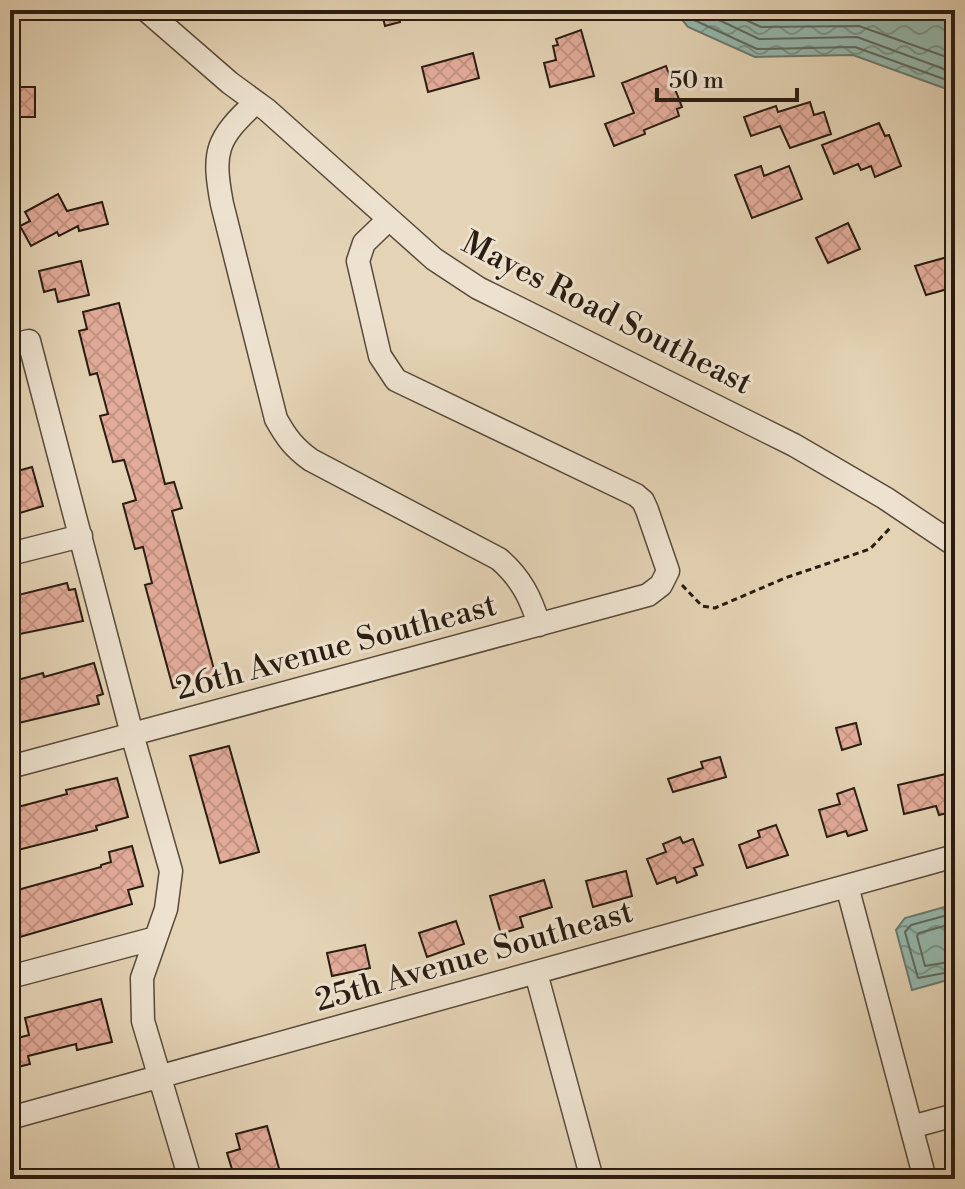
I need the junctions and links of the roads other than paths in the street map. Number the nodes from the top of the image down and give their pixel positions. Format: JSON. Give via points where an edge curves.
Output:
{"nodes":[{"id":1,"x":146,"y":10,"type":"edge"},
{"id":2,"x":256,"y":102,"type":"junction"},
{"id":3,"x":388,"y":220,"type":"junction"},
{"id":4,"x":10,"y":346,"type":"edge"},
{"id":5,"x":81,"y":536,"type":"junction"},
{"id":6,"x":955,"y":545,"type":"edge"},
{"id":7,"x":10,"y":554,"type":"edge"},
{"id":8,"x":539,"y":625,"type":"junction"},
{"id":9,"x":132,"y":734,"type":"junction"},
{"id":10,"x":10,"y":767,"type":"edge"},
{"id":11,"x":955,"y":856,"type":"edge"},
{"id":12,"x":847,"y":886,"type":"junction"},
{"id":13,"x":156,"y":938,"type":"junction"},
{"id":14,"x":536,"y":973,"type":"junction"},
{"id":15,"x":10,"y":977,"type":"edge"},
{"id":16,"x":158,"y":1078,"type":"junction"},
{"id":17,"x":955,"y":1115,"type":"edge"},
{"id":18,"x":10,"y":1118,"type":"edge"},
{"id":19,"x":911,"y":1127,"type":"junction"},
{"id":20,"x":190,"y":1179,"type":"edge"},
{"id":21,"x":592,"y":1179,"type":"edge"},
{"id":22,"x":925,"y":1179,"type":"edge"}],
"edges":[{"from":1,"to":2,"type":"street","name":"Mayes Road Southeast"},
{"from":2,"to":3,"type":"street","name":"Mayes Road Southeast"},
{"from":2,"to":8,"type":"street","via":[[225,135],[216,172],[272,404],[285,436],[311,460],[499,559],[531,598]]},
{"from":3,"to":6,"type":"street","name":"Mayes Road Southeast","via":[[478,288],[794,445]]},
{"from":3,"to":8,"type":"street","name":"26th Avenue Southeast","via":[[364,243],[358,261],[380,356],[396,380],[636,495],[647,510],[668,571],[661,585],[648,595]]},
{"from":4,"to":5,"type":"street","via":[[29,341]]},
{"from":5,"to":7,"type":"street"},
{"from":5,"to":9,"type":"street"},
{"from":8,"to":9,"type":"street","name":"26th Avenue Southeast"},
{"from":9,"to":10,"type":"street","name":"26th Avenue Southeast"},
{"from":9,"to":13,"type":"street","via":[[171,871]]},
{"from":11,"to":12,"type":"street","name":"25th Avenue Southeast"},
{"from":12,"to":14,"type":"street","name":"25th Avenue Southeast"},
{"from":12,"to":19,"type":"street"},
{"from":13,"to":15,"type":"street"},
{"from":13,"to":16,"type":"street","via":[[142,978],[143,1021]]},
{"from":14,"to":16,"type":"street","name":"25th Avenue Southeast"},
{"from":14,"to":21,"type":"street"},
{"from":16,"to":18,"type":"street","name":"25th Avenue Southeast"},
{"from":16,"to":20,"type":"street"},
{"from":17,"to":19,"type":"street"},
{"from":19,"to":22,"type":"street"}]}
